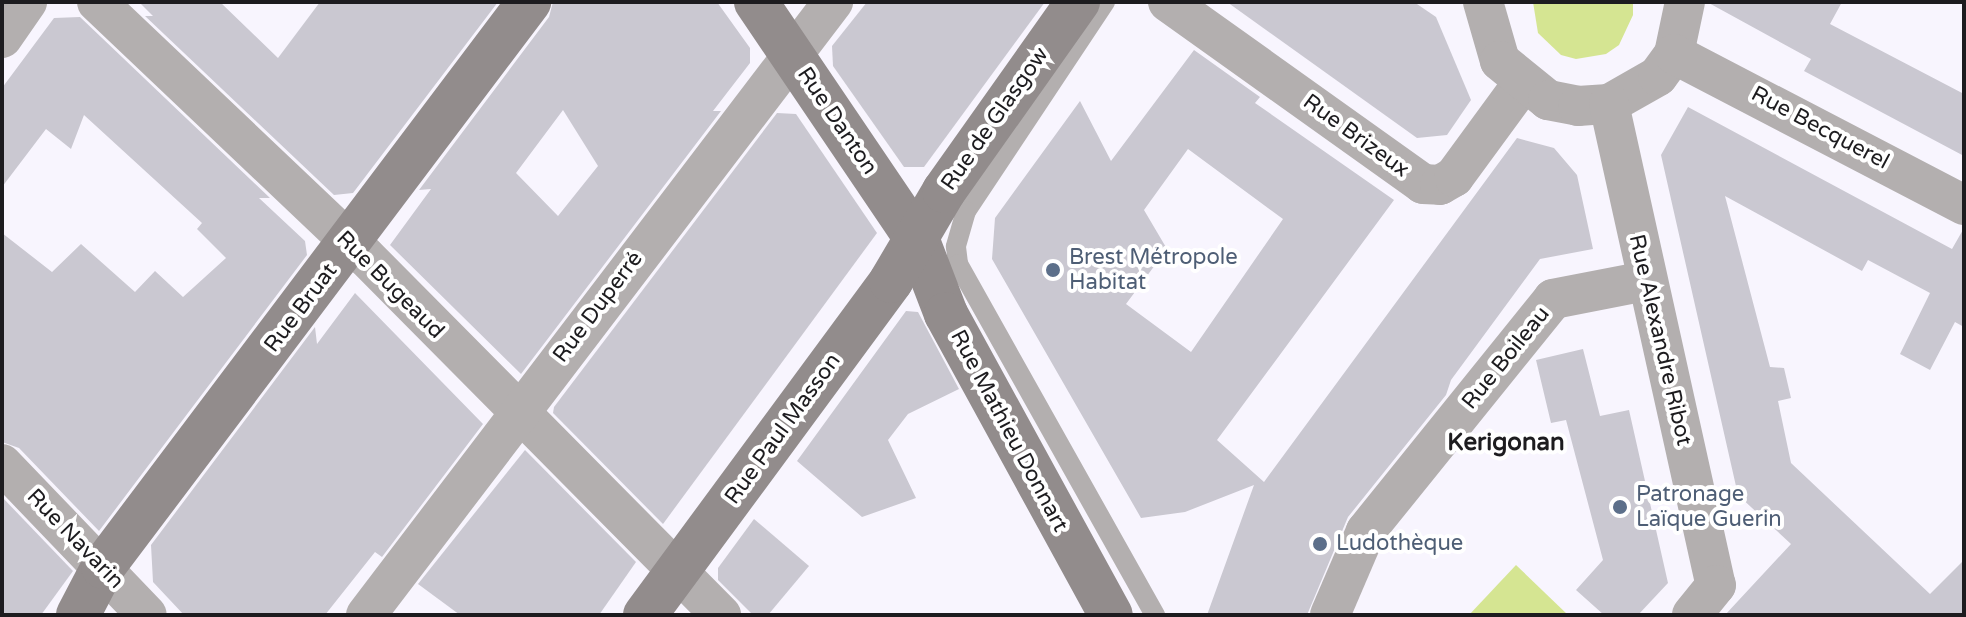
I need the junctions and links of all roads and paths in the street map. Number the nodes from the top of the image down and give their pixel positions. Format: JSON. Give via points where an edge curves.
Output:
{"nodes":[{"id":1,"x":27,"y":2,"type":"edge"},
{"id":2,"x":97,"y":2,"type":"edge"},
{"id":3,"x":529,"y":2,"type":"edge"},
{"id":4,"x":756,"y":2,"type":"edge"},
{"id":5,"x":833,"y":2,"type":"edge"},
{"id":6,"x":1078,"y":2,"type":"edge"},
{"id":7,"x":1105,"y":2,"type":"edge"},
{"id":8,"x":1168,"y":2,"type":"edge"},
{"id":9,"x":1483,"y":2,"type":"edge"},
{"id":10,"x":1685,"y":2,"type":"edge"},
{"id":11,"x":2,"y":38,"type":"edge"},
{"id":12,"x":793,"y":54,"type":"junction"},
{"id":13,"x":1674,"y":54,"type":"junction"},
{"id":14,"x":1522,"y":84,"type":"junction"},
{"id":15,"x":1609,"y":104,"type":"junction"},
{"id":16,"x":1964,"y":205,"type":"edge"},
{"id":17,"x":918,"y":241,"type":"junction"},
{"id":18,"x":349,"y":242,"type":"junction"},
{"id":19,"x":1646,"y":281,"type":"junction"},
{"id":20,"x":519,"y":414,"type":"junction"},
{"id":21,"x":2,"y":464,"type":"edge"},
{"id":22,"x":103,"y":567,"type":"junction"},
{"id":23,"x":678,"y":572,"type":"junction"},
{"id":24,"x":78,"y":615,"type":"edge"},
{"id":25,"x":147,"y":615,"type":"edge"},
{"id":26,"x":366,"y":615,"type":"edge"},
{"id":27,"x":645,"y":615,"type":"edge"},
{"id":28,"x":721,"y":615,"type":"edge"},
{"id":29,"x":1111,"y":615,"type":"edge"},
{"id":30,"x":1155,"y":615,"type":"edge"},
{"id":31,"x":1330,"y":615,"type":"edge"},
{"id":32,"x":1692,"y":615,"type":"edge"}],
"edges":[{"from":1,"to":11,"type":"street"},
{"from":2,"to":18,"type":"street","name":"Rue Bugeaud"},
{"from":3,"to":18,"type":"street","name":"Rue Bruat"},
{"from":4,"to":12,"type":"street","name":"Rue Danton"},
{"from":5,"to":12,"type":"street","name":"Rue Duperré"},
{"from":6,"to":17,"type":"street","name":"Rue de Glasgow","via":[[944,191]]},
{"from":7,"to":30,"type":"lane","via":[[966,211],[956,247],[958,264]]},
{"from":8,"to":14,"type":"street","name":"Rue Brizeux","via":[[1423,184],[1440,185],[1454,177]]},
{"from":9,"to":14,"type":"street","via":[[1486,31],[1500,61]]},
{"from":10,"to":13,"type":"street"},
{"from":12,"to":17,"type":"street","name":"Rue Danton"},
{"from":12,"to":20,"type":"street","name":"Rue Duperré"},
{"from":13,"to":15,"type":"street","via":[[1647,85]]},
{"from":13,"to":16,"type":"street","name":"Rue Becquerel"},
{"from":14,"to":15,"type":"street","via":[[1548,100]]},
{"from":15,"to":19,"type":"street","name":"Rue Alexandre Ribot"},
{"from":17,"to":23,"type":"street","name":"Rue Paul Masson"},
{"from":17,"to":29,"type":"street","name":"Rue Mathieu Donnart","via":[[946,314]]},
{"from":18,"to":20,"type":"street","name":"Rue Bugeaud"},
{"from":18,"to":22,"type":"street","name":"Rue Bruat"},
{"from":19,"to":31,"type":"street","name":"Rue Boileau","via":[[1553,299],[1366,531]]},
{"from":19,"to":32,"type":"street","name":"Rue Alexandre Ribot","via":[[1716,585]]},
{"from":20,"to":23,"type":"street","name":"Rue Bugeaud"},
{"from":20,"to":26,"type":"street","name":"Rue Duperré"},
{"from":21,"to":22,"type":"street","name":"Rue Navarin"},
{"from":22,"to":24,"type":"street","name":"Rue Bruat"},
{"from":22,"to":25,"type":"street","name":"Rue Navarin"},
{"from":23,"to":27,"type":"street","name":"Rue Paul Masson"},
{"from":23,"to":28,"type":"street","name":"Rue Bugeaud"}]}
